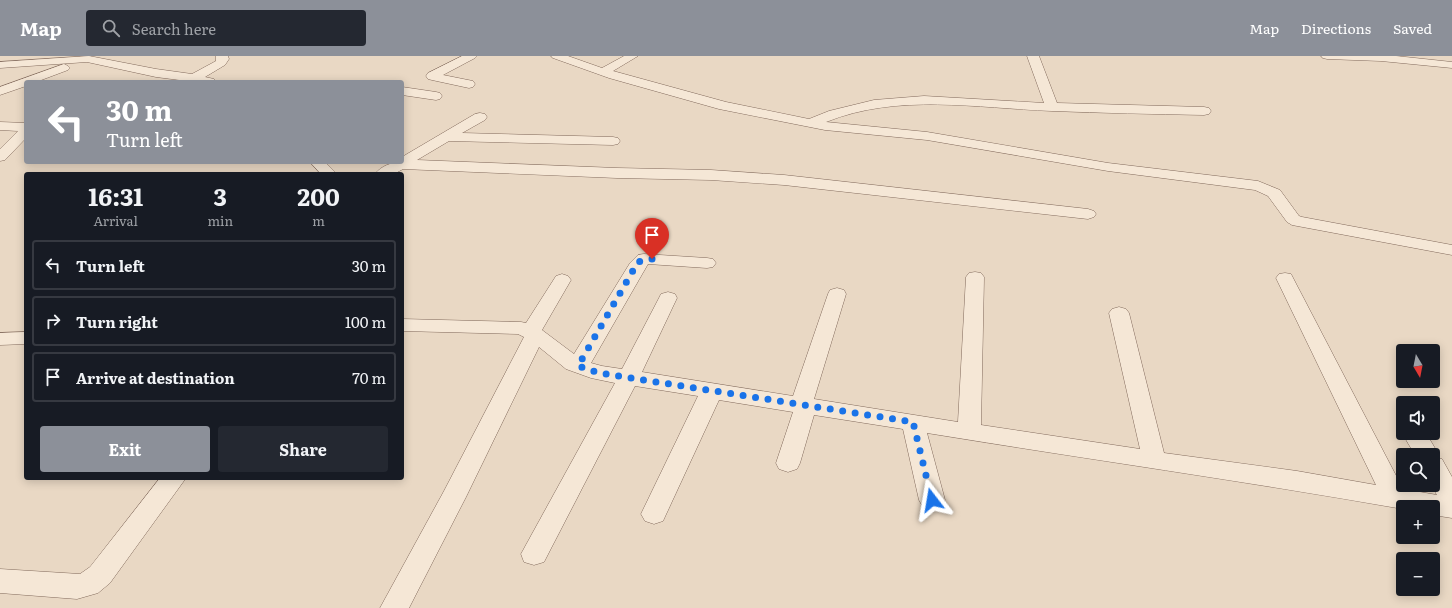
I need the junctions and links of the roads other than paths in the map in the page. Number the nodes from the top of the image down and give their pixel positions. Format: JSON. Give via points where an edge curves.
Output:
{"nodes":[{"id":1,"x":222,"y":56,"type":"edge"},
{"id":2,"x":471,"y":56,"type":"edge"},
{"id":3,"x":557,"y":56,"type":"edge"},
{"id":4,"x":632,"y":56,"type":"edge"},
{"id":5,"x":1033,"y":56,"type":"edge"},
{"id":6,"x":1327,"y":56,"type":"edge"},
{"id":7,"x":93,"y":58,"type":"edge"},
{"id":8,"x":0,"y":65,"type":"edge"},
{"id":9,"x":1452,"y":65,"type":"edge"},
{"id":10,"x":602,"y":72,"type":"junction"},
{"id":11,"x":194,"y":78,"type":"junction"},
{"id":12,"x":31,"y":80,"type":"edge"},
{"id":13,"x":202,"y":80,"type":"edge"},
{"id":14,"x":24,"y":82,"type":"edge"},
{"id":15,"x":469,"y":84,"type":"dead end"},
{"id":16,"x":0,"y":91,"type":"edge"},
{"id":17,"x":404,"y":91,"type":"edge"},
{"id":18,"x":436,"y":96,"type":"dead end"},
{"id":19,"x":1052,"y":107,"type":"junction"},
{"id":20,"x":1204,"y":111,"type":"dead end"},
{"id":21,"x":480,"y":116,"type":"dead end"},
{"id":22,"x":811,"y":123,"type":"junction"},
{"id":23,"x":0,"y":126,"type":"edge"},
{"id":24,"x":24,"y":129,"type":"edge"},
{"id":25,"x":24,"y":131,"type":"edge"},
{"id":26,"x":446,"y":137,"type":"junction"},
{"id":27,"x":613,"y":141,"type":"dead end"},
{"id":28,"x":0,"y":157,"type":"edge"},
{"id":29,"x":404,"y":162,"type":"edge"},
{"id":30,"x":319,"y":164,"type":"edge"},
{"id":31,"x":400,"y":164,"type":"joint"},
{"id":32,"x":327,"y":172,"type":"edge"},
{"id":33,"x":386,"y":172,"type":"edge"},
{"id":34,"x":1088,"y":214,"type":"dead end"},
{"id":35,"x":1452,"y":250,"type":"edge"},
{"id":36,"x":706,"y":263,"type":"dead end"},
{"id":37,"x":975,"y":277,"type":"dead end"},
{"id":38,"x":1284,"y":278,"type":"dead end"},
{"id":39,"x":562,"y":280,"type":"dead end"},
{"id":40,"x":837,"y":294,"type":"dead end"},
{"id":41,"x":668,"y":298,"type":"dead end"},
{"id":42,"x":1119,"y":313,"type":"dead end"},
{"id":43,"x":404,"y":325,"type":"edge"},
{"id":44,"x":533,"y":333,"type":"junction"},
{"id":45,"x":24,"y":338,"type":"edge"},
{"id":46,"x":0,"y":339,"type":"edge"},
{"id":47,"x":578,"y":366,"type":"junction"},
{"id":48,"x":628,"y":377,"type":"junction"},
{"id":49,"x":712,"y":390,"type":"junction"},
{"id":50,"x":803,"y":405,"type":"junction"},
{"id":51,"x":913,"y":422,"type":"junction"},
{"id":52,"x":969,"y":432,"type":"junction"},
{"id":53,"x":1154,"y":460,"type":"junction"},
{"id":54,"x":788,"y":463,"type":"dead end"},
{"id":55,"x":1440,"y":478,"type":"edge"},
{"id":56,"x":172,"y":480,"type":"edge"},
{"id":57,"x":1395,"y":498,"type":"junction"},
{"id":58,"x":1452,"y":499,"type":"edge"},
{"id":59,"x":932,"y":500,"type":"dead end"},
{"id":60,"x":1452,"y":508,"type":"edge"},
{"id":61,"x":654,"y":514,"type":"dead end"},
{"id":62,"x":534,"y":554,"type":"dead end"},
{"id":63,"x":0,"y":581,"type":"edge"},
{"id":64,"x":394,"y":608,"type":"edge"}],
"edges":[{"from":1,"to":11,"type":"street","via":[[221,63]]},
{"from":2,"to":15,"type":"street","via":[[432,76]]},
{"from":3,"to":10,"type":"street"},
{"from":4,"to":10,"type":"street"},
{"from":5,"to":19,"type":"street"},
{"from":6,"to":9,"type":"street"},
{"from":7,"to":8,"type":"street"},
{"from":7,"to":11,"type":"street","via":[[156,73]]},
{"from":7,"to":12,"type":"street"},
{"from":10,"to":22,"type":"street","via":[[724,106]]},
{"from":11,"to":13,"type":"street"},
{"from":14,"to":16,"type":"street"},
{"from":17,"to":18,"type":"street"},
{"from":19,"to":20,"type":"street"},
{"from":19,"to":22,"type":"street","via":[[945,101],[903,102],[867,106]]},
{"from":21,"to":26,"type":"street"},
{"from":22,"to":35,"type":"street","via":[[834,128],[928,136],[1108,167],[1258,186],[1274,193],[1293,219],[1298,221]]},
{"from":23,"to":24,"type":"street"},
{"from":25,"to":28,"type":"street"},
{"from":26,"to":27,"type":"street"},
{"from":26,"to":29,"type":"street"},
{"from":30,"to":32,"type":"street"},
{"from":31,"to":33,"type":"street"},
{"from":31,"to":34,"type":"street","via":[[784,180]]},
{"from":36,"to":47,"type":"street","via":[[652,259],[638,262]]},
{"from":37,"to":52,"type":"street"},
{"from":38,"to":57,"type":"street"},
{"from":39,"to":44,"type":"street"},
{"from":40,"to":50,"type":"street"},
{"from":41,"to":48,"type":"street"},
{"from":42,"to":53,"type":"street"},
{"from":43,"to":44,"type":"street","via":[[521,328]]},
{"from":44,"to":47,"type":"street"},
{"from":44,"to":64,"type":"street","via":[[453,497]]},
{"from":45,"to":46,"type":"street"},
{"from":47,"to":48,"type":"street","via":[[599,373]]},
{"from":48,"to":49,"type":"street"},
{"from":48,"to":62,"type":"street"},
{"from":49,"to":50,"type":"street"},
{"from":49,"to":61,"type":"street"},
{"from":50,"to":51,"type":"street"},
{"from":50,"to":54,"type":"street"},
{"from":51,"to":52,"type":"street"},
{"from":51,"to":59,"type":"street"},
{"from":52,"to":53,"type":"street"},
{"from":53,"to":57,"type":"street"},
{"from":55,"to":58,"type":"street"},
{"from":56,"to":63,"type":"street","via":[[100,575],[88,584],[77,587]]},
{"from":57,"to":60,"type":"street"}]}
